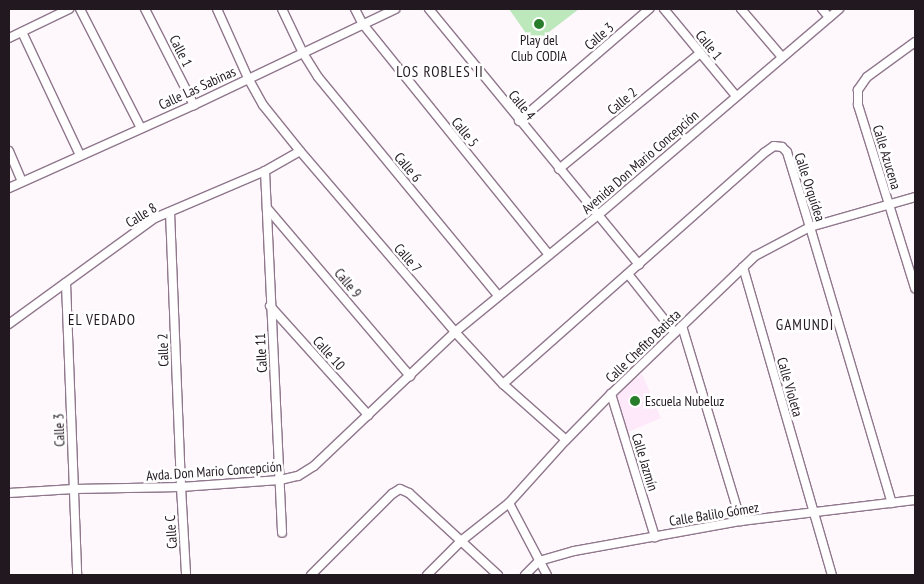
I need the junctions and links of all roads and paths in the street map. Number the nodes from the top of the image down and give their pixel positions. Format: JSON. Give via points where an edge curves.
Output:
{"nodes":[{"id":1,"x":69,"y":9,"type":"edge"},
{"id":2,"x":80,"y":9,"type":"edge"},
{"id":3,"x":145,"y":9,"type":"edge"},
{"id":4,"x":217,"y":9,"type":"edge"},
{"id":5,"x":282,"y":9,"type":"edge"},
{"id":6,"x":355,"y":9,"type":"edge"},
{"id":7,"x":395,"y":9,"type":"edge"},
{"id":8,"x":429,"y":9,"type":"edge"},
{"id":9,"x":650,"y":9,"type":"edge"},
{"id":10,"x":664,"y":9,"type":"edge"},
{"id":11,"x":741,"y":9,"type":"edge"},
{"id":12,"x":822,"y":9,"type":"edge"},
{"id":13,"x":840,"y":9,"type":"edge"},
{"id":14,"x":829,"y":17,"type":"junction"},
{"id":15,"x":362,"y":23,"type":"junction"},
{"id":16,"x":22,"y":32,"type":"junction"},
{"id":17,"x":9,"y":38,"type":"edge"},
{"id":18,"x":914,"y":46,"type":"edge"},
{"id":19,"x":302,"y":53,"type":"junction"},
{"id":20,"x":700,"y":53,"type":"junction"},
{"id":21,"x":782,"y":57,"type":"junction"},
{"id":22,"x":248,"y":78,"type":"junction"},
{"id":23,"x":736,"y":96,"type":"junction"},
{"id":24,"x":194,"y":105,"type":"junction"},
{"id":25,"x":519,"y":121,"type":"junction"},
{"id":26,"x":141,"y":128,"type":"junction"},
{"id":27,"x":9,"y":151,"type":"edge"},
{"id":28,"x":300,"y":151,"type":"junction"},
{"id":29,"x":80,"y":155,"type":"junction"},
{"id":30,"x":559,"y":169,"type":"junction"},
{"id":31,"x":265,"y":171,"type":"junction"},
{"id":32,"x":22,"y":181,"type":"junction"},
{"id":33,"x":9,"y":188,"type":"edge"},
{"id":34,"x":915,"y":197,"type":"edge"},
{"id":35,"x":888,"y":205,"type":"junction"},
{"id":36,"x":267,"y":208,"type":"junction"},
{"id":37,"x":170,"y":212,"type":"junction"},
{"id":38,"x":598,"y":215,"type":"junction"},
{"id":39,"x":810,"y":227,"type":"junction"},
{"id":40,"x":549,"y":255,"type":"junction"},
{"id":41,"x":639,"y":265,"type":"junction"},
{"id":42,"x":742,"y":267,"type":"junction"},
{"id":43,"x":628,"y":274,"type":"junction"},
{"id":44,"x":66,"y":283,"type":"junction"},
{"id":45,"x":915,"y":288,"type":"edge"},
{"id":46,"x":498,"y":295,"type":"junction"},
{"id":47,"x":270,"y":306,"type":"junction"},
{"id":48,"x":9,"y":324,"type":"edge"},
{"id":49,"x":682,"y":326,"type":"junction"},
{"id":50,"x":455,"y":332,"type":"junction"},
{"id":51,"x":675,"y":333,"type":"junction"},
{"id":52,"x":410,"y":376,"type":"junction"},
{"id":53,"x":503,"y":384,"type":"junction"},
{"id":54,"x":612,"y":394,"type":"junction"},
{"id":55,"x":368,"y":415,"type":"junction"},
{"id":56,"x":566,"y":440,"type":"junction"},
{"id":57,"x":280,"y":480,"type":"junction"},
{"id":58,"x":180,"y":487,"type":"junction"},
{"id":59,"x":74,"y":489,"type":"junction"},
{"id":60,"x":9,"y":493,"type":"edge"},
{"id":61,"x":915,"y":500,"type":"edge"},
{"id":62,"x":509,"y":503,"type":"junction"},
{"id":63,"x":892,"y":503,"type":"junction"},
{"id":64,"x":814,"y":514,"type":"junction"},
{"id":65,"x":741,"y":521,"type":"junction"},
{"id":66,"x":282,"y":533,"type":"dead end"},
{"id":67,"x":655,"y":537,"type":"junction"},
{"id":68,"x":461,"y":541,"type":"junction"},
{"id":69,"x":539,"y":561,"type":"junction"},
{"id":70,"x":77,"y":575,"type":"edge"},
{"id":71,"x":186,"y":575,"type":"edge"},
{"id":72,"x":311,"y":575,"type":"edge"},
{"id":73,"x":427,"y":575,"type":"edge"},
{"id":74,"x":498,"y":575,"type":"edge"},
{"id":75,"x":525,"y":575,"type":"edge"},
{"id":76,"x":547,"y":575,"type":"edge"},
{"id":77,"x":832,"y":575,"type":"edge"}],
"edges":[{"from":1,"to":16,"type":"street"},
{"from":2,"to":26,"type":"street"},
{"from":3,"to":24,"type":"street","name":"Calle 1"},
{"from":4,"to":22,"type":"street","name":"Calle 7"},
{"from":5,"to":19,"type":"street","name":"Calle 6"},
{"from":6,"to":15,"type":"street","name":"Calle 5"},
{"from":7,"to":15,"type":"street","name":"Calle Las Sabinas"},
{"from":8,"to":25,"type":"street","name":"Calle 4"},
{"from":9,"to":25,"type":"street","name":"Calle 3"},
{"from":10,"to":20,"type":"street","name":"Calle 1"},
{"from":11,"to":21,"type":"street"},
{"from":12,"to":14,"type":"street"},
{"from":13,"to":14,"type":"street","name":"Avenida Don Mario Concepción"},
{"from":14,"to":21,"type":"street","name":"Avenida Don Mario Concepción"},
{"from":15,"to":19,"type":"street","name":"Calle Las Sabinas"},
{"from":15,"to":40,"type":"street","name":"Calle 5"},
{"from":16,"to":17,"type":"street"},
{"from":16,"to":29,"type":"street"},
{"from":18,"to":35,"type":"street","name":"Calle Azucena","via":[[867,77],[858,90],[858,104]]},
{"from":19,"to":22,"type":"street","name":"Calle Las Sabinas"},
{"from":19,"to":46,"type":"street","name":"Calle 6","via":[[324,85]]},
{"from":20,"to":23,"type":"street","name":"Calle 1"},
{"from":20,"to":30,"type":"street","name":"Calle 2"},
{"from":21,"to":23,"type":"street","name":"Avenida Don Mario Concepción"},
{"from":22,"to":24,"type":"street","name":"Calle Las Sabinas"},
{"from":22,"to":28,"type":"street","name":"Calle 7","via":[[263,106]]},
{"from":23,"to":38,"type":"street","name":"Avenida Don Mario Concepción"},
{"from":24,"to":26,"type":"street","name":"Calle Las Sabinas"},
{"from":25,"to":30,"type":"street","name":"Calle 4"},
{"from":26,"to":29,"type":"street","name":"Calle Las Sabinas"},
{"from":27,"to":32,"type":"street"},
{"from":28,"to":31,"type":"street","name":"Calle 8"},
{"from":28,"to":50,"type":"street","name":"Calle 7"},
{"from":29,"to":32,"type":"street","name":"Calle Las Sabinas"},
{"from":30,"to":38,"type":"street","name":"Calle 4"},
{"from":31,"to":36,"type":"street","name":"Calle 11"},
{"from":31,"to":37,"type":"street","name":"Calle 8"},
{"from":32,"to":33,"type":"street","name":"Calle Las Sabinas"},
{"from":34,"to":35,"type":"street","name":"Calle Chefito Batista"},
{"from":35,"to":39,"type":"street","name":"Calle Chefito Batista"},
{"from":35,"to":45,"type":"street","name":"Calle Azucena"},
{"from":36,"to":47,"type":"street","name":"Calle 11"},
{"from":36,"to":52,"type":"street","name":"Calle 9"},
{"from":37,"to":44,"type":"street","name":"Calle 8","via":[[155,218]]},
{"from":37,"to":58,"type":"street","name":"Calle 2"},
{"from":38,"to":40,"type":"street","name":"Avenida Don Mario Concepción"},
{"from":38,"to":41,"type":"street","name":"Calle 4"},
{"from":39,"to":41,"type":"street","name":"Calle Orquídea","via":[[786,152],[782,147],[774,146]]},
{"from":39,"to":42,"type":"street","name":"Calle Chefito Batista","via":[[755,256]]},
{"from":39,"to":63,"type":"street","name":"Calle Orquídea"},
{"from":40,"to":46,"type":"street","name":"Avenida Don Mario Concepción"},
{"from":41,"to":43,"type":"street","name":"Calle Orquídea"},
{"from":42,"to":49,"type":"street","name":"Calle Chefito Batista"},
{"from":42,"to":64,"type":"street","name":"Calle Violeta"},
{"from":43,"to":51,"type":"street"},
{"from":43,"to":53,"type":"street","name":"Calle Orquídea"},
{"from":44,"to":48,"type":"street","name":"Calle 8"},
{"from":44,"to":59,"type":"street","name":"Calle 3"},
{"from":46,"to":50,"type":"street","name":"Avenida Don Mario Concepción"},
{"from":47,"to":55,"type":"street","name":"Calle 10"},
{"from":47,"to":57,"type":"street","name":"Calle 11"},
{"from":49,"to":51,"type":"street","name":"Calle Chefito Batista"},
{"from":49,"to":65,"type":"street"},
{"from":50,"to":52,"type":"street","name":"Avda. Don Mario Concepción"},
{"from":50,"to":53,"type":"street","name":"Calle 7"},
{"from":51,"to":54,"type":"street","name":"Calle Chefito Batista"},
{"from":52,"to":55,"type":"street","name":"Avda. Don Mario Concepción"},
{"from":53,"to":56,"type":"street","name":"Calle 7"},
{"from":54,"to":56,"type":"street","name":"Calle Chefito Batista"},
{"from":54,"to":67,"type":"street","name":"Calle Jazmín"},
{"from":55,"to":57,"type":"street","name":"Avda. Don Mario Concepción","via":[[307,471]]},
{"from":56,"to":62,"type":"street","name":"Calle Chefito Batista"},
{"from":57,"to":58,"type":"street","name":"Avda. Don Mario Concepción"},
{"from":57,"to":66,"type":"street","name":"Calle 11"},
{"from":58,"to":59,"type":"street","name":"Avda. Don Mario Concepción"},
{"from":58,"to":71,"type":"street","name":"Calle C"},
{"from":59,"to":60,"type":"street","name":"Avda. Don Mario Concepción"},
{"from":59,"to":70,"type":"street","name":"Calle 3"},
{"from":61,"to":63,"type":"street","name":"Calle Balilo Gómez"},
{"from":62,"to":68,"type":"street","name":"Calle Chefito Batista"},
{"from":62,"to":69,"type":"street"},
{"from":63,"to":64,"type":"street","name":"Calle Balilo Gómez"},
{"from":64,"to":65,"type":"street","name":"Calle Balilo Gómez"},
{"from":64,"to":77,"type":"street","name":"Calle Violeta"},
{"from":65,"to":67,"type":"street","name":"Calle Balilo Gómez"},
{"from":67,"to":69,"type":"street","name":"Calle Balilo Gómez","via":[[574,551]]},
{"from":68,"to":72,"type":"street","via":[[400,489]]},
{"from":68,"to":73,"type":"street","name":"Calle Chefito Batista"},
{"from":68,"to":74,"type":"street"},
{"from":69,"to":75,"type":"street","name":"Calle Balilo Gómez"},
{"from":69,"to":76,"type":"street"}]}
